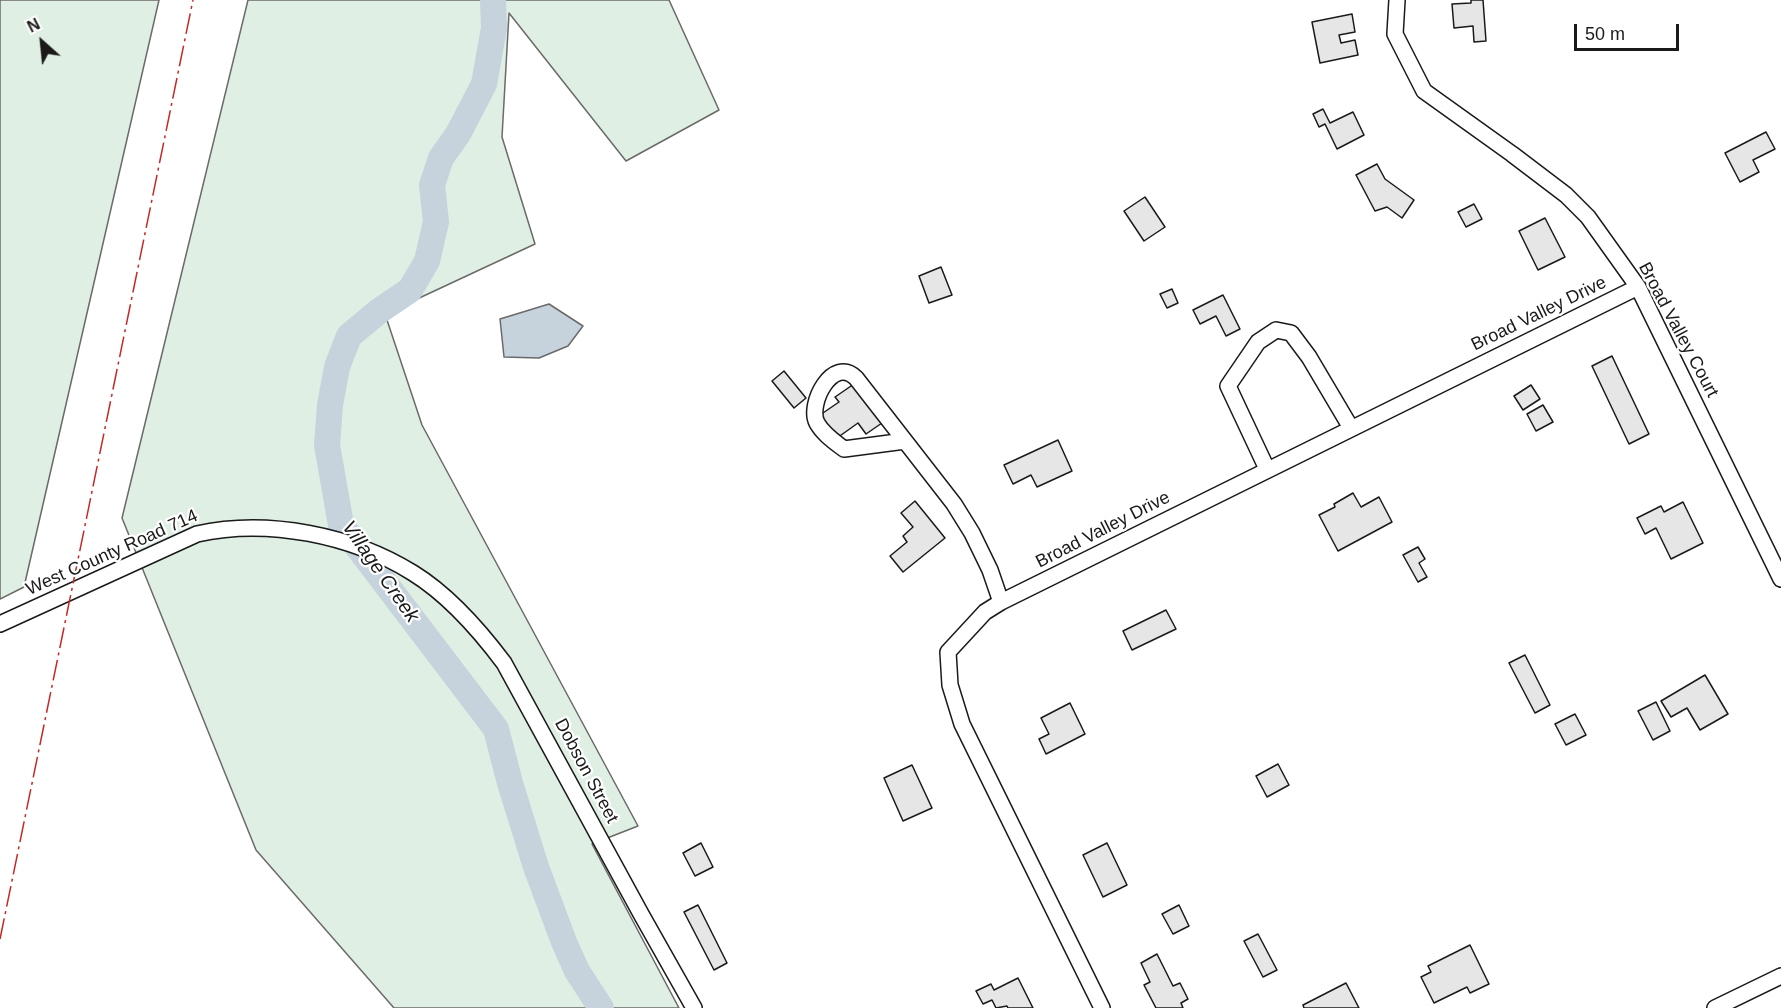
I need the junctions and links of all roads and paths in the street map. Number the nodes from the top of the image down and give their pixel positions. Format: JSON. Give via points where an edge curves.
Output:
{"nodes":[{"id":1,"x":1397,"y":0,"type":"edge"},
{"id":2,"x":1638,"y":287,"type":"junction"},
{"id":3,"x":1351,"y":428,"type":"junction"},
{"id":4,"x":905,"y":441,"type":"junction"},
{"id":5,"x":1267,"y":469,"type":"junction"},
{"id":6,"x":414,"y":574,"type":"joint"},
{"id":7,"x":1781,"y":579,"type":"edge"},
{"id":8,"x":1000,"y":602,"type":"junction"},
{"id":9,"x":0,"y":624,"type":"edge"},
{"id":10,"x":1781,"y":976,"type":"edge"},
{"id":11,"x":694,"y":1008,"type":"edge"},
{"id":12,"x":1102,"y":1008,"type":"edge"},
{"id":13,"x":1715,"y":1008,"type":"edge"}],
"edges":[{"from":1,"to":2,"type":"street","name":"Broad Valley Court","via":[[1395,34],[1424,91],[1566,195],[1588,217]]},
{"from":2,"to":3,"type":"street","name":"Broad Valley Drive"},
{"from":2,"to":7,"type":"street","name":"Broad Valley Court"},
{"from":3,"to":5,"type":"street","name":"Broad Valley Drive"},
{"from":3,"to":5,"type":"street","via":[[1292,333],[1276,330],[1258,342],[1228,386]]},
{"from":4,"to":4,"type":"street","via":[[850,372],[840,371],[820,392],[816,422],[844,449]]},
{"from":4,"to":8,"type":"street","via":[[972,533]]},
{"from":5,"to":8,"type":"street","name":"Broad Valley Drive"},
{"from":6,"to":9,"type":"street","name":"West County Road 714","via":[[363,550],[313,534],[243,527],[197,534]]},
{"from":6,"to":11,"type":"street","name":"Dobson Street","via":[[481,632],[504,663]]},
{"from":8,"to":12,"type":"street","name":"Broad Valley Drive","via":[[948,652],[950,685],[962,724]]},
{"from":10,"to":13,"type":"street"}]}
